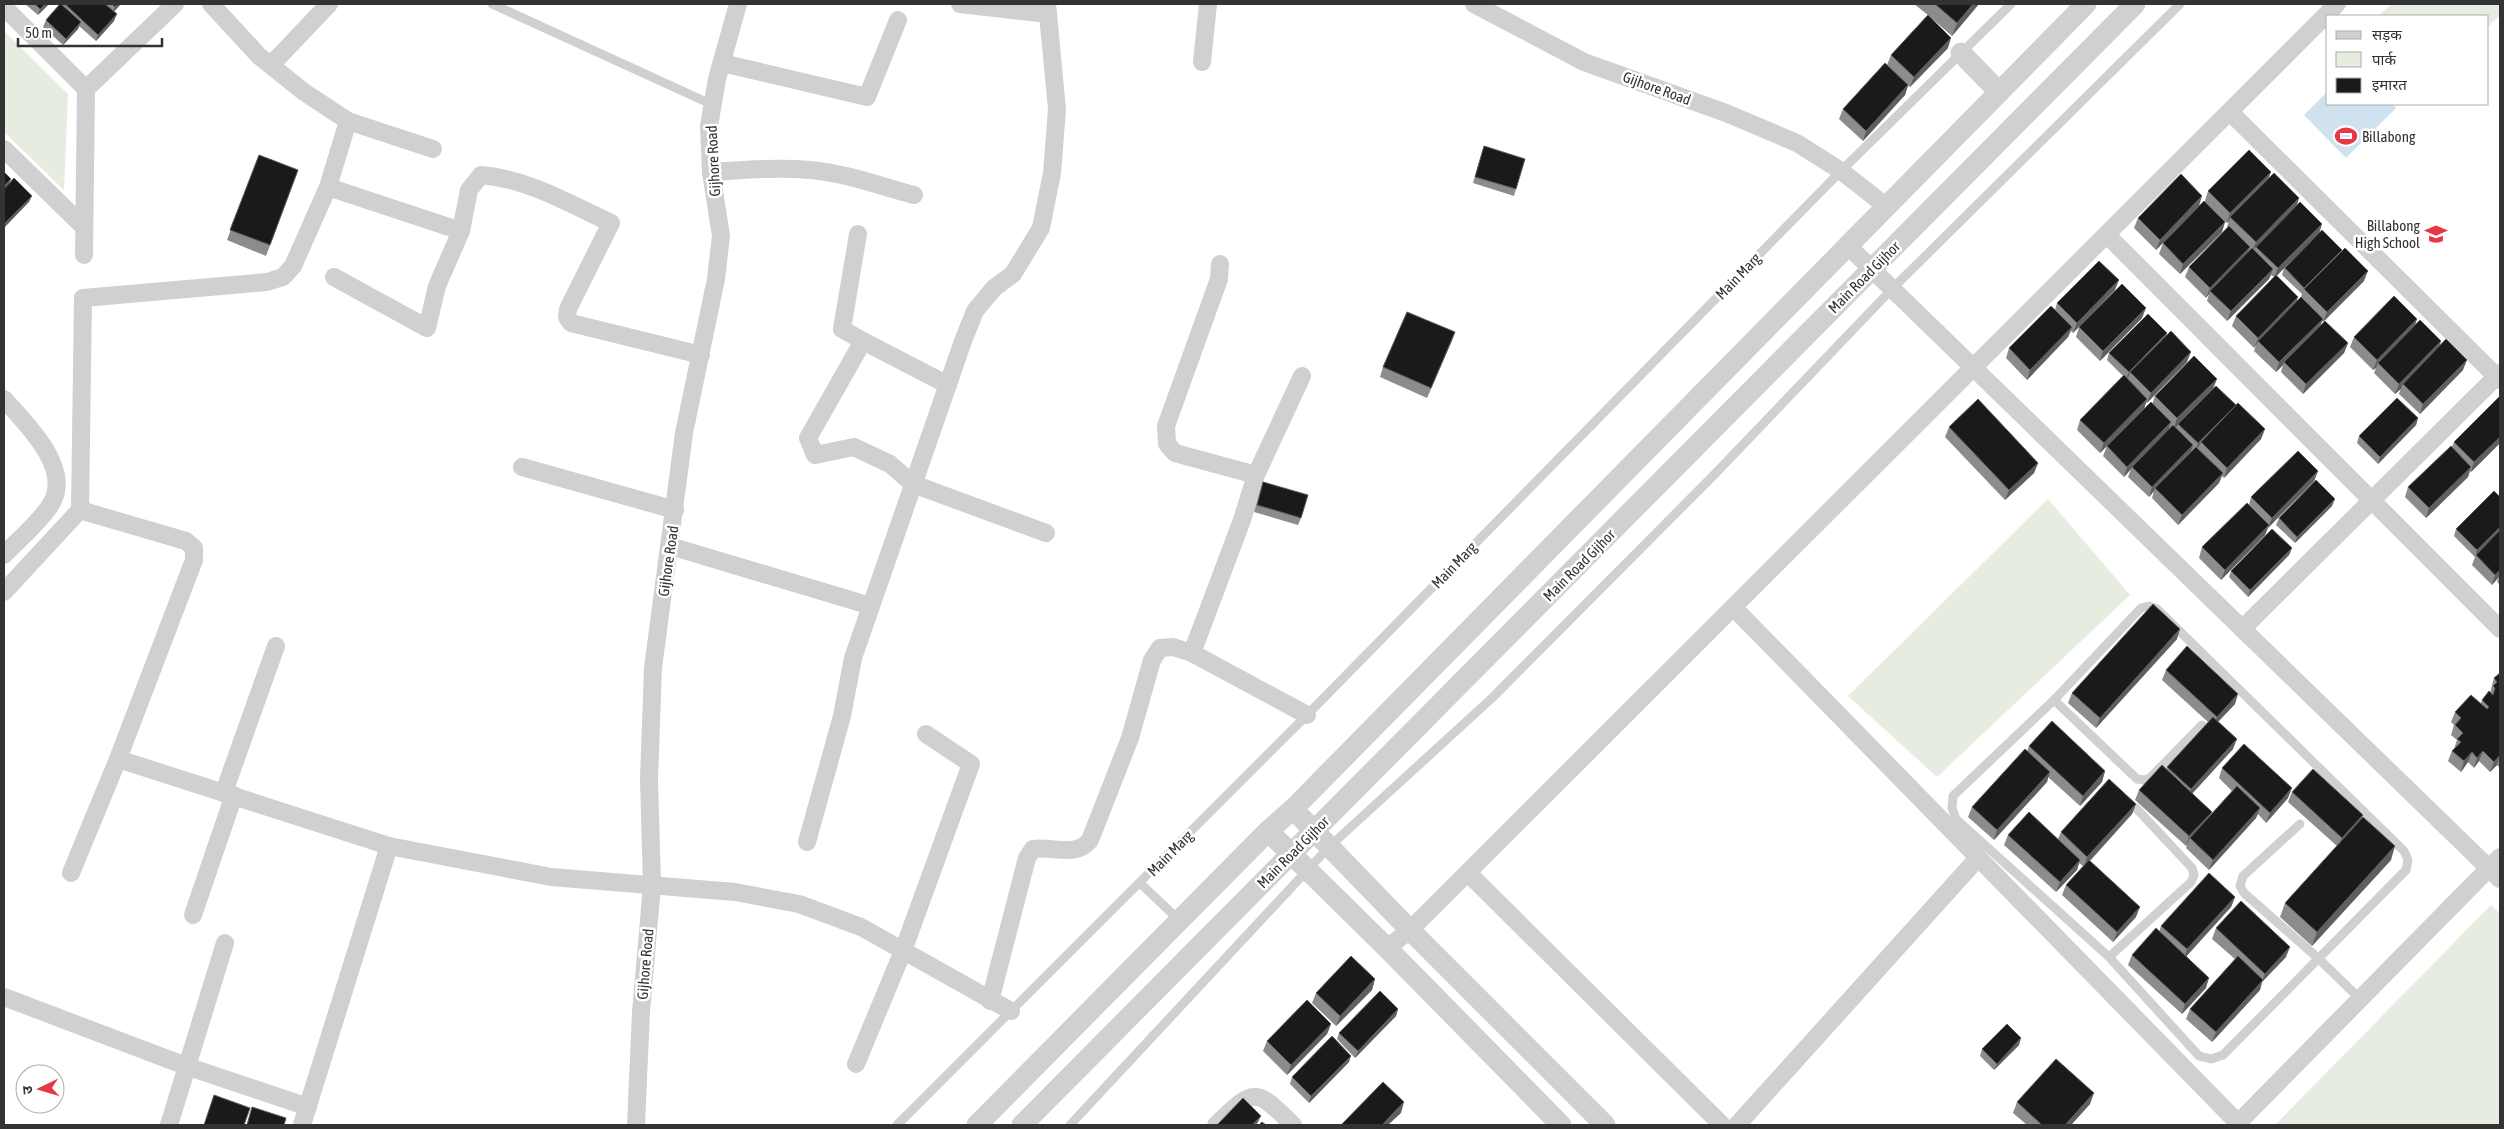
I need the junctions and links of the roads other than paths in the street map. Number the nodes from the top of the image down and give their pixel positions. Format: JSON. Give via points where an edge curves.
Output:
{"nodes":[{"id":1,"x":175,"y":4,"type":"edge"},
{"id":2,"x":211,"y":4,"type":"edge"},
{"id":3,"x":329,"y":4,"type":"edge"},
{"id":4,"x":492,"y":4,"type":"edge"},
{"id":5,"x":738,"y":4,"type":"edge"},
{"id":6,"x":960,"y":4,"type":"edge"},
{"id":7,"x":1208,"y":4,"type":"edge"},
{"id":8,"x":1474,"y":4,"type":"edge"},
{"id":9,"x":2011,"y":4,"type":"edge"},
{"id":10,"x":2086,"y":4,"type":"edge"},
{"id":11,"x":2135,"y":4,"type":"edge"},
{"id":12,"x":2180,"y":4,"type":"edge"},
{"id":13,"x":2337,"y":4,"type":"edge"},
{"id":14,"x":4,"y":7,"type":"edge"},
{"id":15,"x":1047,"y":9,"type":"edge"},
{"id":16,"x":2326,"y":15,"type":"edge"},
{"id":17,"x":2326,"y":15,"type":"edge"},
{"id":18,"x":898,"y":20,"type":"dead end"},
{"id":19,"x":1961,"y":53,"type":"junction"},
{"id":20,"x":1202,"y":62,"type":"dead end"},
{"id":21,"x":722,"y":63,"type":"junction"},
{"id":22,"x":271,"y":65,"type":"junction"},
{"id":23,"x":86,"y":89,"type":"junction"},
{"id":24,"x":1999,"y":92,"type":"junction"},
{"id":25,"x":713,"y":105,"type":"junction"},
{"id":26,"x":2230,"y":112,"type":"junction"},
{"id":27,"x":348,"y":121,"type":"junction"},
{"id":28,"x":4,"y":149,"type":"edge"},
{"id":29,"x":433,"y":149,"type":"dead end"},
{"id":30,"x":1841,"y":171,"type":"junction"},
{"id":31,"x":711,"y":172,"type":"junction"},
{"id":32,"x":328,"y":187,"type":"junction"},
{"id":33,"x":914,"y":195,"type":"dead end"},
{"id":34,"x":1886,"y":206,"type":"junction"},
{"id":35,"x":84,"y":227,"type":"junction"},
{"id":36,"x":461,"y":231,"type":"junction"},
{"id":37,"x":858,"y":234,"type":"dead end"},
{"id":38,"x":2107,"y":235,"type":"junction"},
{"id":39,"x":1847,"y":245,"type":"junction"},
{"id":40,"x":84,"y":254,"type":"dead end"},
{"id":41,"x":1220,"y":264,"type":"dead end"},
{"id":42,"x":1872,"y":270,"type":"junction"},
{"id":43,"x":334,"y":278,"type":"dead end"},
{"id":44,"x":1892,"y":289,"type":"junction"},
{"id":45,"x":863,"y":341,"type":"junction"},
{"id":46,"x":701,"y":355,"type":"junction"},
{"id":47,"x":1974,"y":369,"type":"junction"},
{"id":48,"x":1302,"y":376,"type":"dead end"},
{"id":49,"x":2499,"y":377,"type":"edge"},
{"id":50,"x":948,"y":385,"type":"junction"},
{"id":51,"x":4,"y":399,"type":"edge"},
{"id":52,"x":522,"y":467,"type":"dead end"},
{"id":53,"x":1256,"y":475,"type":"junction"},
{"id":54,"x":913,"y":484,"type":"junction"},
{"id":55,"x":2371,"y":501,"type":"junction"},
{"id":56,"x":80,"y":510,"type":"junction"},
{"id":57,"x":675,"y":510,"type":"junction"},
{"id":58,"x":1046,"y":533,"type":"dead end"},
{"id":59,"x":670,"y":546,"type":"junction"},
{"id":60,"x":4,"y":555,"type":"edge"},
{"id":61,"x":4,"y":592,"type":"edge"},
{"id":62,"x":871,"y":606,"type":"junction"},
{"id":63,"x":1734,"y":608,"type":"junction"},
{"id":64,"x":2242,"y":629,"type":"junction"},
{"id":65,"x":2500,"y":629,"type":"edge"},
{"id":66,"x":276,"y":646,"type":"dead end"},
{"id":67,"x":1192,"y":653,"type":"junction"},
{"id":68,"x":2054,"y":700,"type":"junction"},
{"id":69,"x":1307,"y":715,"type":"junction"},
{"id":70,"x":2202,"y":725,"type":"dead end"},
{"id":71,"x":926,"y":734,"type":"dead end"},
{"id":72,"x":118,"y":759,"type":"junction"},
{"id":73,"x":229,"y":794,"type":"junction"},
{"id":74,"x":1293,"y":808,"type":"junction"},
{"id":75,"x":2136,"y":808,"type":"edge"},
{"id":76,"x":2300,"y":824,"type":"dead end"},
{"id":77,"x":1268,"y":831,"type":"junction"},
{"id":78,"x":1314,"y":832,"type":"junction"},
{"id":79,"x":807,"y":842,"type":"dead end"},
{"id":80,"x":389,"y":846,"type":"junction"},
{"id":81,"x":1329,"y":847,"type":"junction"},
{"id":82,"x":1290,"y":854,"type":"junction"},
{"id":83,"x":1978,"y":858,"type":"junction"},
{"id":84,"x":2497,"y":868,"type":"edge"},
{"id":85,"x":1307,"y":870,"type":"junction"},
{"id":86,"x":1468,"y":872,"type":"junction"},
{"id":87,"x":71,"y":873,"type":"dead end"},
{"id":88,"x":1140,"y":883,"type":"junction"},
{"id":89,"x":652,"y":885,"type":"junction"},
{"id":90,"x":193,"y":915,"type":"dead end"},
{"id":91,"x":1180,"y":921,"type":"junction"},
{"id":92,"x":1410,"y":930,"type":"junction"},
{"id":93,"x":226,"y":943,"type":"dead end"},
{"id":94,"x":1387,"y":948,"type":"junction"},
{"id":95,"x":903,"y":951,"type":"junction"},
{"id":96,"x":2109,"y":957,"type":"junction"},
{"id":97,"x":2319,"y":959,"type":"junction"},
{"id":98,"x":4,"y":997,"type":"edge"},
{"id":99,"x":2360,"y":999,"type":"junction"},
{"id":100,"x":990,"y":1001,"type":"junction"},
{"id":101,"x":1011,"y":1011,"type":"junction"},
{"id":102,"x":856,"y":1064,"type":"dead end"},
{"id":103,"x":186,"y":1066,"type":"junction"},
{"id":104,"x":308,"y":1107,"type":"junction"},
{"id":105,"x":169,"y":1125,"type":"edge"},
{"id":106,"x":302,"y":1125,"type":"edge"},
{"id":107,"x":636,"y":1125,"type":"edge"},
{"id":108,"x":897,"y":1125,"type":"edge"},
{"id":109,"x":977,"y":1125,"type":"edge"},
{"id":110,"x":1022,"y":1125,"type":"edge"},
{"id":111,"x":1070,"y":1125,"type":"edge"},
{"id":112,"x":1216,"y":1125,"type":"edge"},
{"id":113,"x":1293,"y":1125,"type":"edge"},
{"id":114,"x":1561,"y":1125,"type":"edge"},
{"id":115,"x":1605,"y":1125,"type":"edge"},
{"id":116,"x":1722,"y":1125,"type":"edge"},
{"id":117,"x":1737,"y":1125,"type":"edge"},
{"id":118,"x":2238,"y":1125,"type":"edge"}],
"edges":[{"from":1,"to":23,"type":"street"},
{"from":2,"to":22,"type":"street"},
{"from":3,"to":22,"type":"street"},
{"from":4,"to":25,"type":"lane"},
{"from":5,"to":21,"type":"street","name":"Gijhore Road"},
{"from":6,"to":15,"type":"street"},
{"from":7,"to":20,"type":"street"},
{"from":8,"to":30,"type":"street","name":"Gijhore Road","via":[[1584,62],[1726,112],[1797,143]]},
{"from":9,"to":19,"type":"lane","name":"Main Marg"},
{"from":10,"to":24,"type":"street","name":"Main Road Gijhor"},
{"from":11,"to":42,"type":"street","name":"Main Road Gijhor"},
{"from":12,"to":44,"type":"lane"},
{"from":13,"to":17,"type":"street"},
{"from":14,"to":23,"type":"street"},
{"from":15,"to":50,"type":"street","via":[[1057,109],[1052,173],[1040,228],[1013,274],[994,288],[975,310]]},
{"from":16,"to":26,"type":"street"},
{"from":18,"to":21,"type":"street","via":[[867,97]]},
{"from":19,"to":24,"type":"street"},
{"from":19,"to":30,"type":"lane","name":"Main Marg"},
{"from":21,"to":25,"type":"street","name":"Gijhore Road"},
{"from":22,"to":27,"type":"street"},
{"from":23,"to":35,"type":"street"},
{"from":24,"to":34,"type":"street","name":"Main Road Gijhor"},
{"from":25,"to":31,"type":"street","name":"Gijhore Road","via":[[709,126]]},
{"from":26,"to":38,"type":"street"},
{"from":26,"to":49,"type":"street"},
{"from":27,"to":29,"type":"street"},
{"from":27,"to":32,"type":"street"},
{"from":28,"to":35,"type":"street"},
{"from":30,"to":34,"type":"street","name":"Gijhore Road"},
{"from":30,"to":69,"type":"lane","name":"Main Marg"},
{"from":31,"to":33,"type":"street","via":[[811,170]]},
{"from":31,"to":46,"type":"street","name":"Gijhore Road","via":[[721,236]]},
{"from":32,"to":36,"type":"street"},
{"from":32,"to":56,"type":"street","via":[[293,266],[283,277],[267,282],[83,298]]},
{"from":34,"to":39,"type":"street","name":"Main Road Gijhor"},
{"from":35,"to":40,"type":"street"},
{"from":36,"to":43,"type":"street","via":[[437,286],[427,328]]},
{"from":36,"to":46,"type":"street","via":[[469,190],[481,175],[504,177],[526,184],[611,223],[568,309],[567,318],[571,323]]},
{"from":37,"to":45,"type":"street","via":[[842,329]]},
{"from":38,"to":47,"type":"street"},
{"from":38,"to":55,"type":"street"},
{"from":39,"to":42,"type":"street"},
{"from":39,"to":74,"type":"street","name":"Main Road Gijhor"},
{"from":41,"to":53,"type":"street","via":[[1219,279],[1166,426],[1167,444],[1175,453]]},
{"from":42,"to":44,"type":"street"},
{"from":42,"to":78,"type":"street","name":"Main Road Gijhor"},
{"from":44,"to":47,"type":"street"},
{"from":44,"to":81,"type":"lane","via":[[1711,478],[1492,698]]},
{"from":45,"to":50,"type":"street"},
{"from":45,"to":54,"type":"street","via":[[808,438],[815,455],[854,447],[890,464]]},
{"from":46,"to":57,"type":"street","name":"Gijhore Road","via":[[684,433]]},
{"from":47,"to":63,"type":"street"},
{"from":47,"to":64,"type":"street"},
{"from":48,"to":53,"type":"street"},
{"from":49,"to":55,"type":"street"},
{"from":50,"to":54,"type":"street"},
{"from":51,"to":60,"type":"street","via":[[42,442],[57,482],[52,504]]},
{"from":52,"to":57,"type":"street"},
{"from":53,"to":67,"type":"street"},
{"from":54,"to":58,"type":"street"},
{"from":54,"to":62,"type":"street"},
{"from":55,"to":64,"type":"street"},
{"from":55,"to":65,"type":"street"},
{"from":56,"to":61,"type":"street"},
{"from":56,"to":72,"type":"street","via":[[186,541],[194,548],[194,560]]},
{"from":57,"to":59,"type":"street","name":"Gijhore Road"},
{"from":59,"to":62,"type":"street"},
{"from":59,"to":89,"type":"street","name":"Gijhore Road","via":[[653,668],[649,779]]},
{"from":62,"to":79,"type":"street","via":[[854,658],[842,716]]},
{"from":63,"to":83,"type":"street"},
{"from":63,"to":86,"type":"street"},
{"from":64,"to":84,"type":"street"},
{"from":66,"to":73,"type":"street"},
{"from":67,"to":69,"type":"street"},
{"from":67,"to":100,"type":"street","via":[[1173,647],[1160,648],[1152,660],[1130,738],[1090,840],[1084,847],[1069,851],[1033,849],[1027,858]]},
{"from":68,"to":70,"type":"lane","via":[[2137,779],[2150,778]]},
{"from":68,"to":96,"type":"lane","via":[[1953,796],[1952,808],[1956,819]]},
{"from":68,"to":97,"type":"lane","via":[[2141,608],[2150,606],[2157,609],[2172,623],[2404,851],[2408,860],[2406,870]]},
{"from":69,"to":88,"type":"lane","name":"Main Marg"},
{"from":71,"to":95,"type":"street","via":[[971,764]]},
{"from":72,"to":73,"type":"street"},
{"from":72,"to":87,"type":"street"},
{"from":73,"to":80,"type":"street"},
{"from":73,"to":90,"type":"street"},
{"from":74,"to":77,"type":"street","name":"Main Road Gijhor"},
{"from":74,"to":78,"type":"street"},
{"from":75,"to":96,"type":"lane","via":[[2192,868],[2194,875],[2192,882]]},
{"from":76,"to":97,"type":"lane","via":[[2243,876],[2240,886]]},
{"from":77,"to":82,"type":"street"},
{"from":77,"to":91,"type":"street","name":"Main Road Gijhor"},
{"from":78,"to":81,"type":"street"},
{"from":78,"to":82,"type":"street","name":"Main Road Gijhor"},
{"from":80,"to":89,"type":"street","via":[[550,878]]},
{"from":80,"to":104,"type":"street"},
{"from":81,"to":85,"type":"lane"},
{"from":81,"to":92,"type":"street"},
{"from":82,"to":85,"type":"street"},
{"from":82,"to":110,"type":"street","name":"Main Road Gijhor"},
{"from":83,"to":117,"type":"street"},
{"from":83,"to":118,"type":"street"},
{"from":84,"to":99,"type":"street"},
{"from":85,"to":94,"type":"street"},
{"from":85,"to":111,"type":"lane"},
{"from":86,"to":92,"type":"street"},
{"from":86,"to":116,"type":"street"},
{"from":88,"to":91,"type":"lane"},
{"from":88,"to":101,"type":"lane","name":"Main Marg"},
{"from":89,"to":95,"type":"street","via":[[735,892],[799,904],[861,927]]},
{"from":89,"to":107,"type":"street","name":"Gijhore Road","via":[[641,1012]]},
{"from":91,"to":109,"type":"street","name":"Main Road Gijhor"},
{"from":92,"to":94,"type":"street"},
{"from":92,"to":115,"type":"street"},
{"from":93,"to":103,"type":"street"},
{"from":94,"to":114,"type":"street"},
{"from":95,"to":100,"type":"street"},
{"from":95,"to":102,"type":"street"},
{"from":96,"to":97,"type":"lane","via":[[2199,1056],[2212,1059],[2223,1055]]},
{"from":97,"to":99,"type":"lane"},
{"from":98,"to":103,"type":"street"},
{"from":99,"to":118,"type":"street"},
{"from":100,"to":101,"type":"street"},
{"from":101,"to":108,"type":"lane","name":"Main Marg"},
{"from":103,"to":104,"type":"street"},
{"from":103,"to":105,"type":"street"},
{"from":104,"to":106,"type":"street"},
{"from":112,"to":113,"type":"street","via":[[1243,1098],[1258,1096],[1269,1101]]}]}
